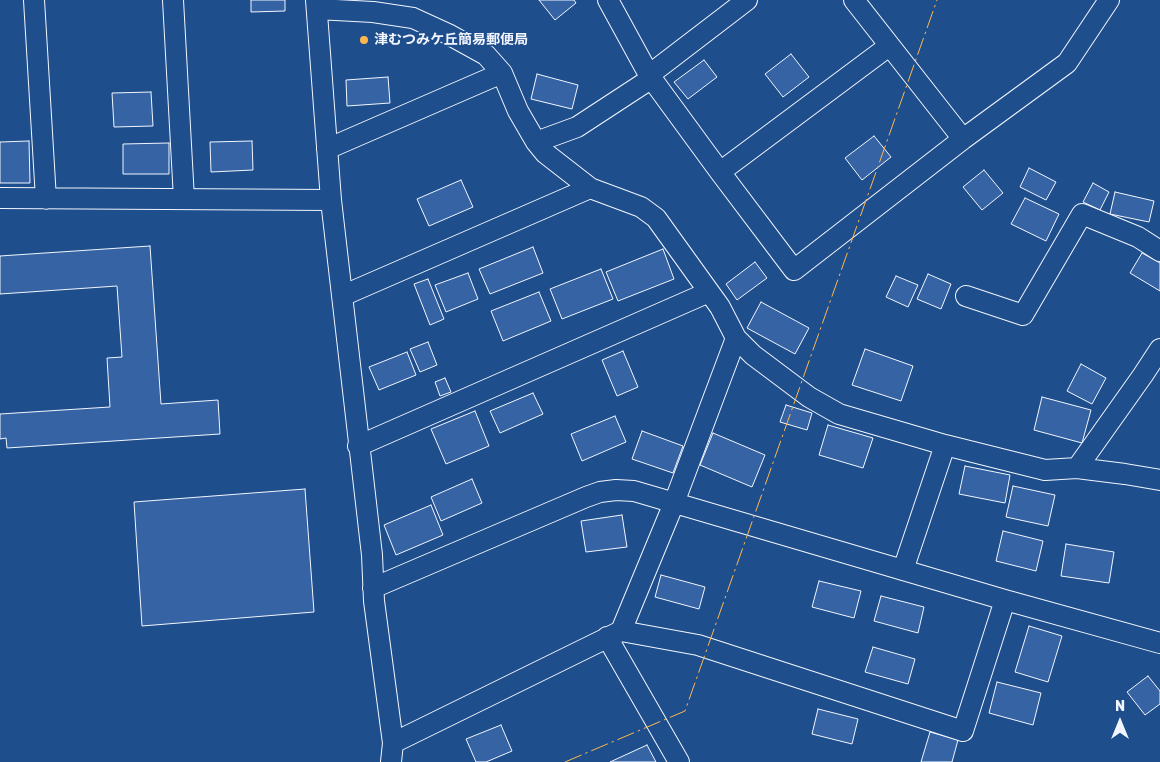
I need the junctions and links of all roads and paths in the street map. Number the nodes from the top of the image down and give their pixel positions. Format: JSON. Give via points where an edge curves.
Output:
{"nodes":[{"id":1,"x":34,"y":0,"type":"edge"},
{"id":2,"x":173,"y":0,"type":"edge"},
{"id":3,"x":608,"y":0,"type":"edge"},
{"id":4,"x":748,"y":0,"type":"edge"},
{"id":5,"x":854,"y":0,"type":"edge"},
{"id":6,"x":1109,"y":0,"type":"edge"},
{"id":7,"x":316,"y":5,"type":"edge"},
{"id":8,"x":889,"y":46,"type":"junction"},
{"id":9,"x":502,"y":73,"type":"junction"},
{"id":10,"x":650,"y":76,"type":"junction"},
{"id":11,"x":963,"y":139,"type":"junction"},
{"id":12,"x":536,"y":142,"type":"junction"},
{"id":13,"x":327,"y":149,"type":"junction"},
{"id":14,"x":720,"y":172,"type":"junction"},
{"id":15,"x":590,"y":188,"type":"junction"},
{"id":16,"x":0,"y":198,"type":"edge"},
{"id":17,"x":46,"y":199,"type":"junction"},
{"id":18,"x":184,"y":199,"type":"junction"},
{"id":19,"x":331,"y":200,"type":"junction"},
{"id":20,"x":1160,"y":251,"type":"edge"},
{"id":21,"x":709,"y":292,"type":"junction"},
{"id":22,"x":342,"y":296,"type":"junction"},
{"id":23,"x":966,"y":296,"type":"dead end"},
{"id":24,"x":736,"y":338,"type":"junction"},
{"id":25,"x":1160,"y":349,"type":"edge"},
{"id":26,"x":945,"y":445,"type":"junction"},
{"id":27,"x":358,"y":446,"type":"junction"},
{"id":28,"x":1077,"y":468,"type":"junction"},
{"id":29,"x":1160,"y":480,"type":"edge"},
{"id":30,"x":674,"y":503,"type":"junction"},
{"id":31,"x":903,"y":570,"type":"junction"},
{"id":32,"x":373,"y":588,"type":"junction"},
{"id":33,"x":1004,"y":600,"type":"junction"},
{"id":34,"x":614,"y":634,"type":"junction"},
{"id":35,"x":1156,"y":646,"type":"edge"},
{"id":36,"x":392,"y":752,"type":"edge"},
{"id":37,"x":680,"y":762,"type":"edge"}],
"edges":[{"from":1,"to":17,"type":"street"},
{"from":2,"to":18,"type":"street"},
{"from":3,"to":10,"type":"street"},
{"from":4,"to":10,"type":"street"},
{"from":5,"to":8,"type":"street"},
{"from":6,"to":11,"type":"street","via":[[1067,63]]},
{"from":7,"to":9,"type":"street","via":[[413,18],[486,55]]},
{"from":7,"to":13,"type":"street"},
{"from":8,"to":11,"type":"street"},
{"from":8,"to":14,"type":"street"},
{"from":9,"to":12,"type":"street"},
{"from":9,"to":13,"type":"street"},
{"from":10,"to":12,"type":"street","via":[[577,127]]},
{"from":10,"to":14,"type":"street"},
{"from":11,"to":14,"type":"street","via":[[794,270]]},
{"from":12,"to":15,"type":"street","via":[[545,153]]},
{"from":13,"to":19,"type":"street"},
{"from":15,"to":21,"type":"street","via":[[641,207],[656,218]]},
{"from":15,"to":22,"type":"street"},
{"from":16,"to":17,"type":"street"},
{"from":17,"to":18,"type":"street"},
{"from":18,"to":19,"type":"street"},
{"from":19,"to":22,"type":"street"},
{"from":20,"to":23,"type":"street","via":[[1138,237],[1082,214],[1023,315]]},
{"from":21,"to":24,"type":"street"},
{"from":21,"to":27,"type":"street"},
{"from":22,"to":27,"type":"street"},
{"from":24,"to":26,"type":"street","via":[[753,356],[808,397],[840,414]]},
{"from":24,"to":30,"type":"street"},
{"from":25,"to":28,"type":"street"},
{"from":26,"to":28,"type":"street","via":[[1045,470]]},
{"from":26,"to":31,"type":"street"},
{"from":27,"to":32,"type":"street"},
{"from":28,"to":29,"type":"street"},
{"from":30,"to":31,"type":"street"},
{"from":30,"to":32,"type":"street","via":[[634,490],[600,492]]},
{"from":30,"to":34,"type":"street"},
{"from":31,"to":33,"type":"street"},
{"from":32,"to":36,"type":"street"},
{"from":33,"to":34,"type":"street","via":[[963,731],[698,646]]},
{"from":33,"to":35,"type":"street"},
{"from":34,"to":36,"type":"street"},
{"from":34,"to":37,"type":"street"}]}
